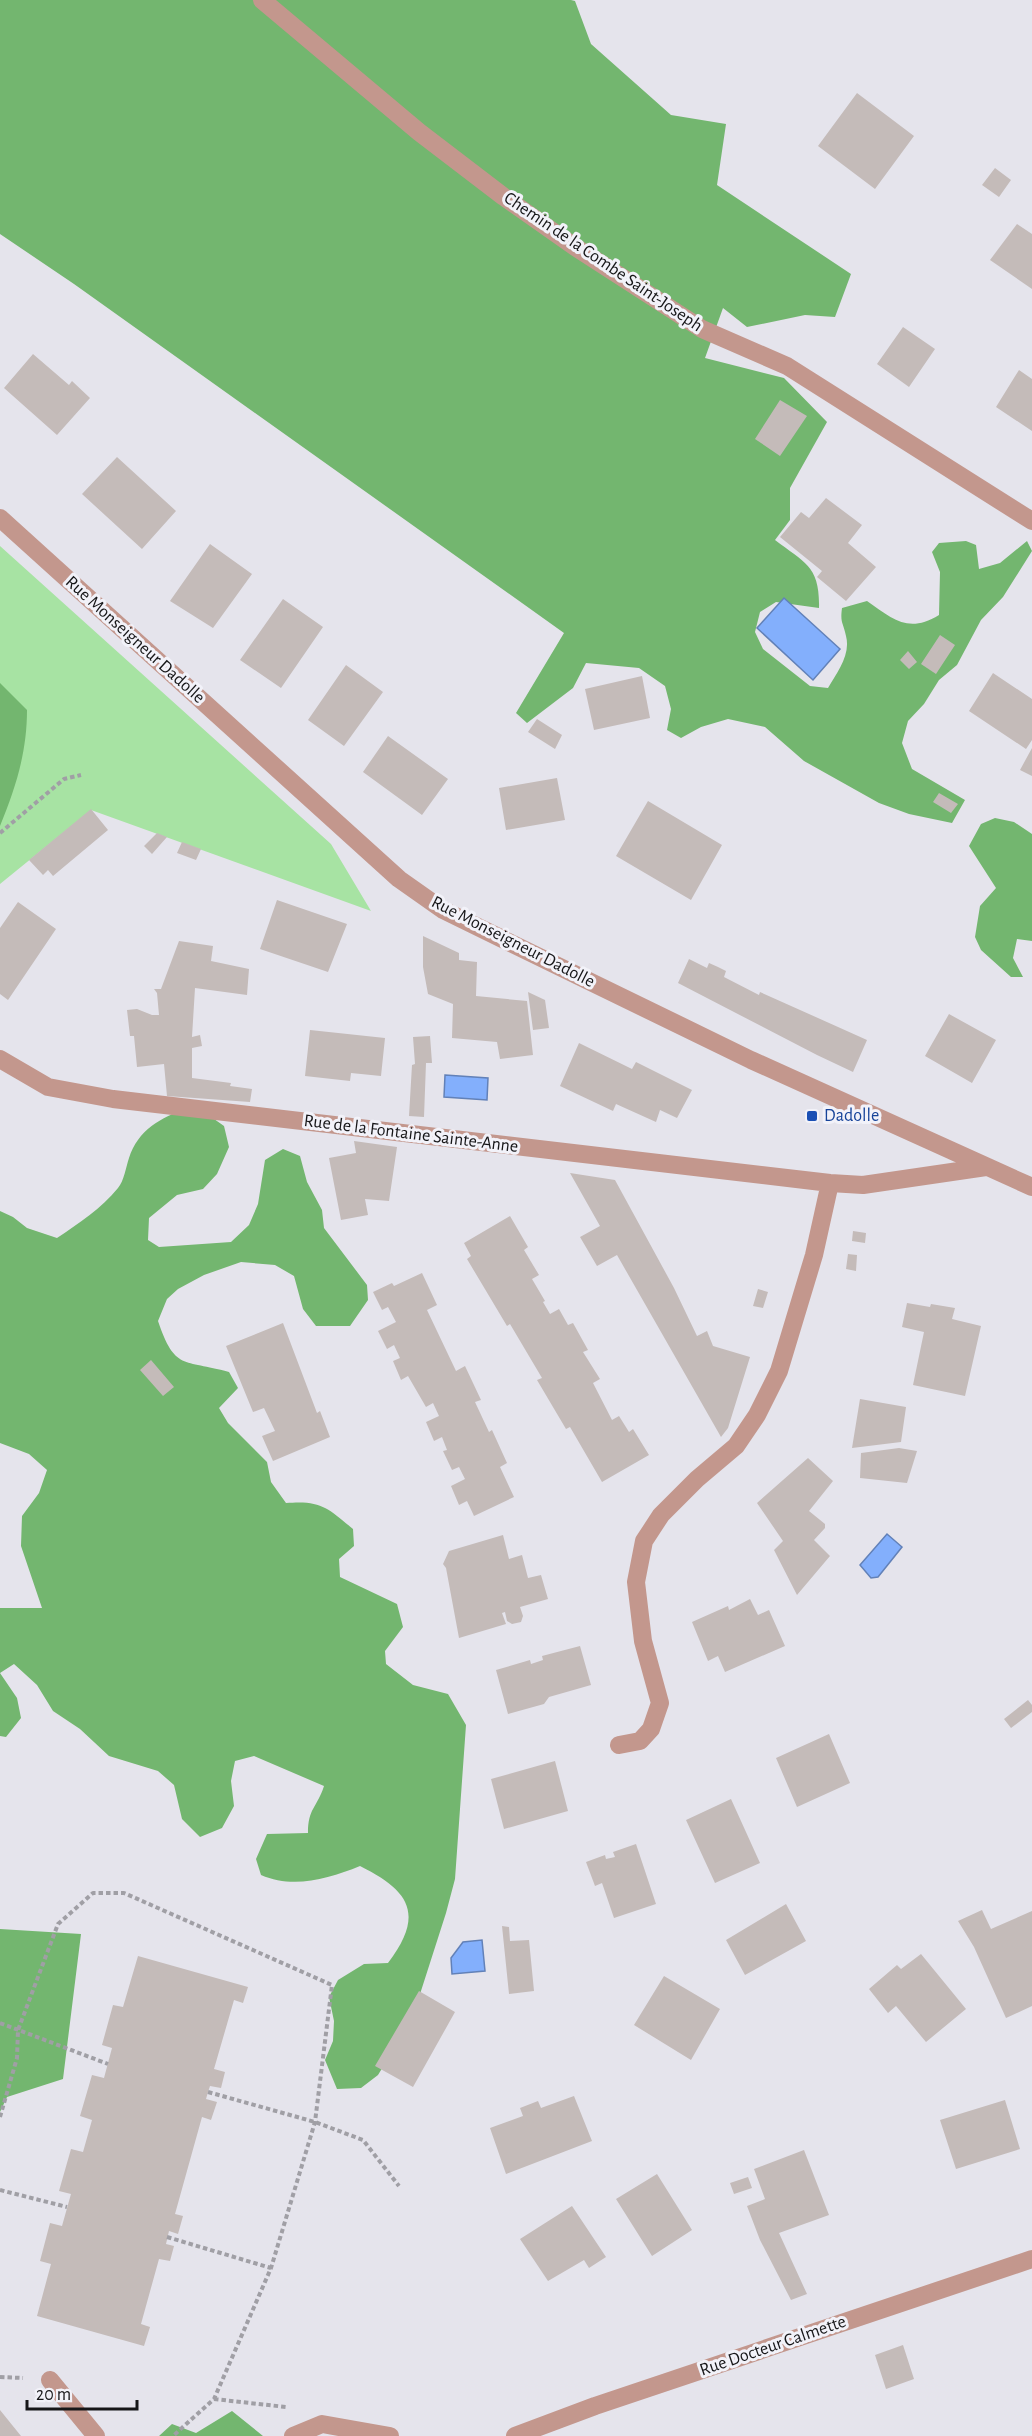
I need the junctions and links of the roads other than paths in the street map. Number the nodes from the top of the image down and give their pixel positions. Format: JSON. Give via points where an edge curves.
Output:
{"nodes":[{"id":1,"x":262,"y":0,"type":"edge"},
{"id":2,"x":0,"y":518,"type":"edge"},
{"id":3,"x":1032,"y":521,"type":"edge"},
{"id":4,"x":0,"y":1059,"type":"edge"},
{"id":5,"x":987,"y":1167,"type":"junction"},
{"id":6,"x":830,"y":1183,"type":"junction"},
{"id":7,"x":1032,"y":1187,"type":"edge"},
{"id":8,"x":619,"y":1745,"type":"dead end"},
{"id":9,"x":1032,"y":2259,"type":"edge"},
{"id":10,"x":50,"y":2380,"type":"dead end"},
{"id":11,"x":96,"y":2436,"type":"edge"},
{"id":12,"x":293,"y":2436,"type":"edge"},
{"id":13,"x":390,"y":2436,"type":"edge"},
{"id":14,"x":515,"y":2436,"type":"edge"}],
"edges":[{"from":1,"to":3,"type":"street","name":"Chemin de la Combe Saint-Joseph","via":[[419,132],[575,247],[702,329],[787,366]]},
{"from":2,"to":5,"type":"street","name":"Rue Monseigneur Dadolle","via":[[399,879],[443,910],[750,1060]]},
{"from":4,"to":6,"type":"street","name":"Rue de la Fontaine Sainte-Anne","via":[[48,1087],[113,1099]]},
{"from":5,"to":6,"type":"street","name":"Rue de la Fontaine Sainte-Anne","via":[[863,1185]]},
{"from":5,"to":7,"type":"street"},
{"from":6,"to":8,"type":"street","via":[[814,1255],[779,1371],[757,1415],[736,1446],[661,1515],[644,1541],[636,1582],[643,1641],[660,1703],[651,1729],[640,1741]]},
{"from":9,"to":14,"type":"street","name":"Rue Docteur Calmette"},
{"from":10,"to":11,"type":"street"},
{"from":12,"to":13,"type":"street","via":[[322,2424]]}]}
